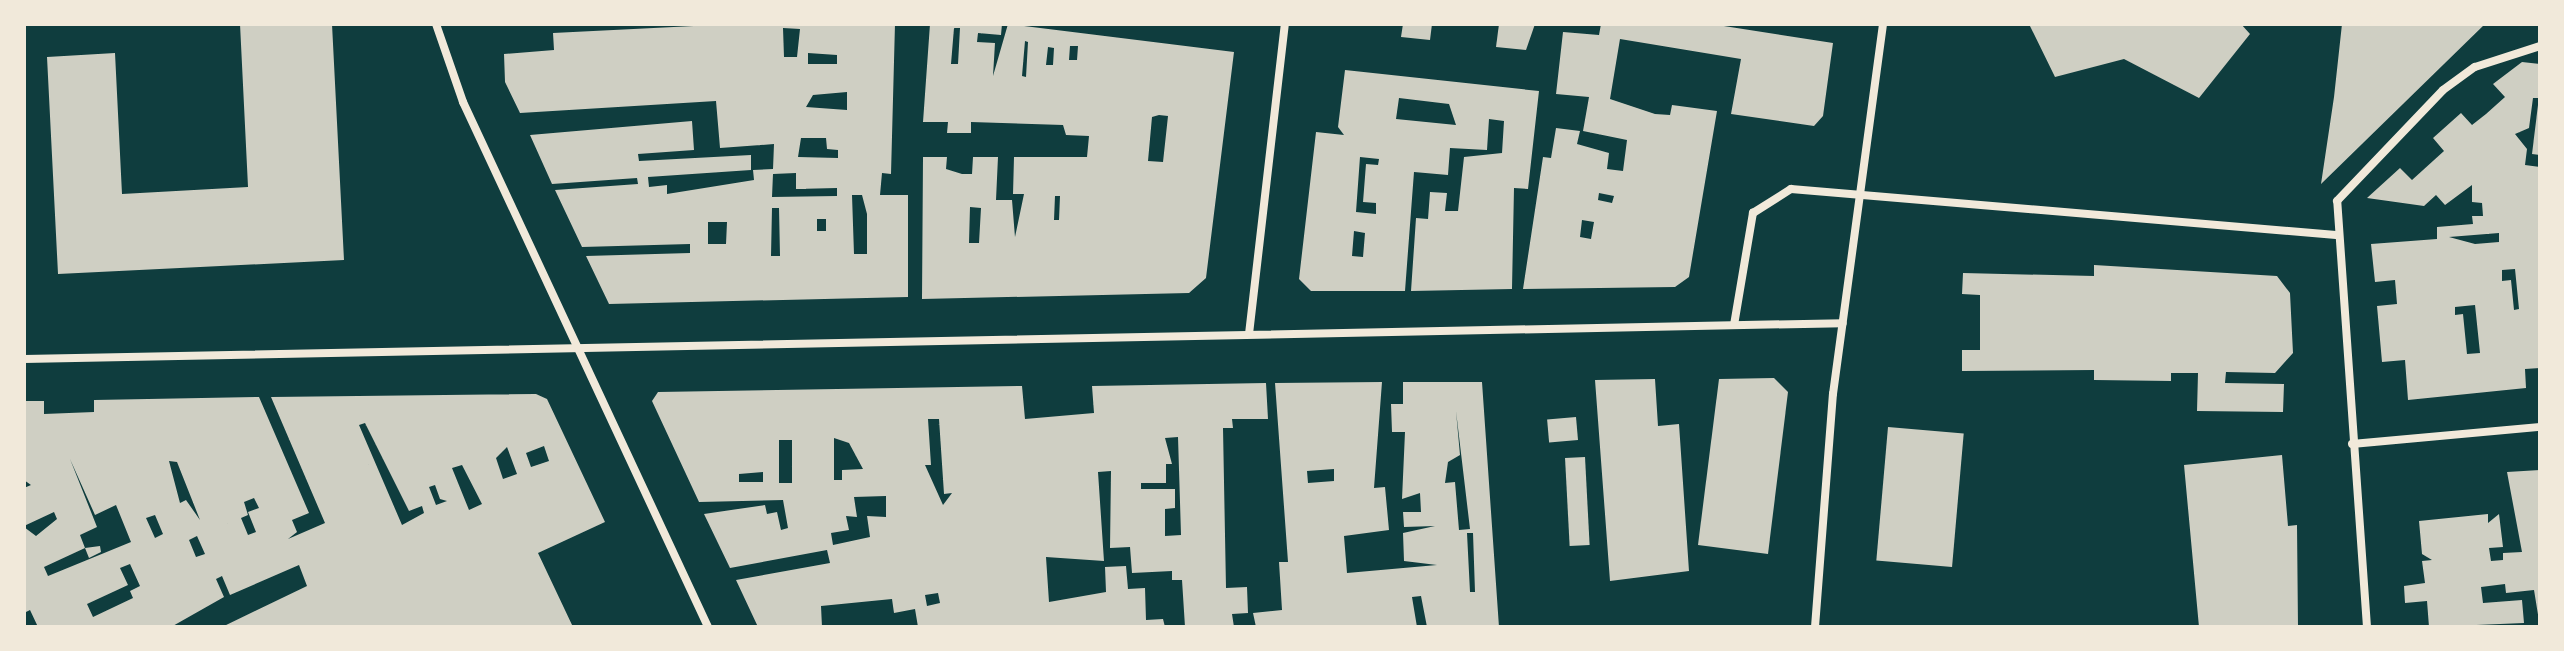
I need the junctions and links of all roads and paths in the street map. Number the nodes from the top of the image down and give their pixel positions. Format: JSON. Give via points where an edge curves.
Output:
{"nodes":[{"id":1,"x":436,"y":24,"type":"edge"},
{"id":2,"x":1285,"y":24,"type":"edge"},
{"id":3,"x":1883,"y":24,"type":"edge"},
{"id":4,"x":2540,"y":46,"type":"edge"},
{"id":5,"x":1863,"y":192,"type":"junction"},
{"id":6,"x":2336,"y":235,"type":"junction"},
{"id":7,"x":1843,"y":323,"type":"junction"},
{"id":8,"x":1734,"y":325,"type":"junction"},
{"id":9,"x":1249,"y":334,"type":"junction"},
{"id":10,"x":577,"y":348,"type":"junction"},
{"id":11,"x":24,"y":359,"type":"edge"},
{"id":12,"x":2540,"y":427,"type":"edge"},
{"id":13,"x":2352,"y":444,"type":"junction"},
{"id":14,"x":708,"y":627,"type":"edge"},
{"id":15,"x":1815,"y":627,"type":"edge"},
{"id":16,"x":2367,"y":627,"type":"edge"}],
"edges":[{"from":1,"to":10,"type":"street","via":[[463,102]]},
{"from":2,"to":9,"type":"street"},
{"from":3,"to":5,"type":"street"},
{"from":4,"to":6,"type":"street","via":[[2475,67],[2443,90],[2345,188],[2337,201]]},
{"from":5,"to":6,"type":"street"},
{"from":5,"to":7,"type":"street"},
{"from":5,"to":8,"type":"street","via":[[1791,189],[1753,213]]},
{"from":6,"to":13,"type":"street"},
{"from":7,"to":8,"type":"street"},
{"from":7,"to":15,"type":"street"},
{"from":8,"to":9,"type":"street"},
{"from":9,"to":10,"type":"street"},
{"from":10,"to":11,"type":"street"},
{"from":10,"to":14,"type":"street"},
{"from":12,"to":13,"type":"street"},
{"from":13,"to":16,"type":"street"}]}
